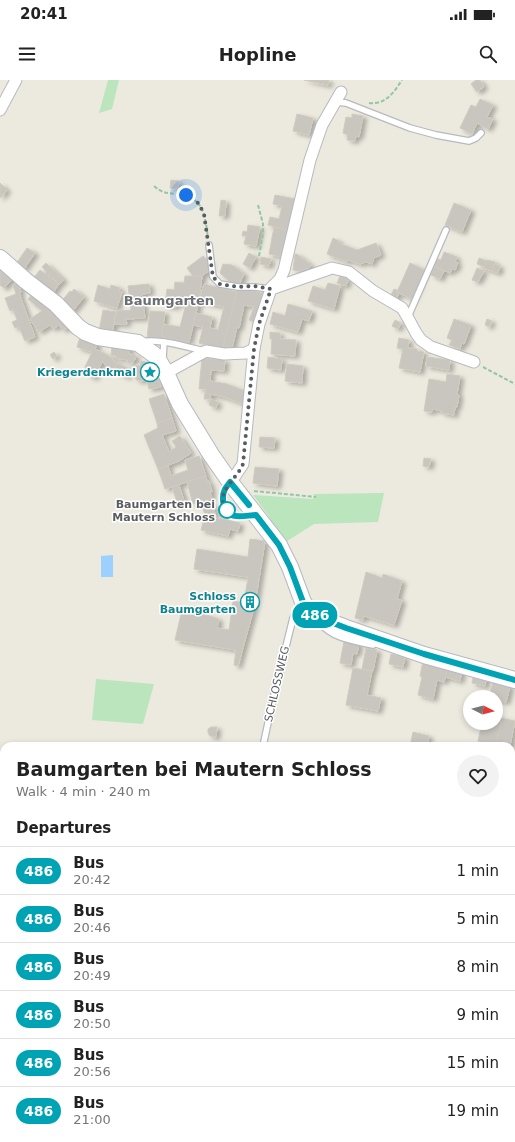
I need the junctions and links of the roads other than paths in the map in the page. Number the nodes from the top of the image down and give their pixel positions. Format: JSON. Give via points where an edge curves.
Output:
{"nodes":[{"id":1,"x":16,"y":80,"type":"edge"},
{"id":2,"x":339,"y":97,"type":"joint"},
{"id":3,"x":0,"y":110,"type":"edge"},
{"id":4,"x":481,"y":133,"type":"dead end"},
{"id":5,"x":446,"y":230,"type":"dead end"},
{"id":6,"x":209,"y":245,"type":"road end"},
{"id":7,"x":0,"y":258,"type":"edge"},
{"id":8,"x":271,"y":289,"type":"junction"},
{"id":9,"x":408,"y":318,"type":"junction"},
{"id":10,"x":164,"y":342,"type":"junction"},
{"id":11,"x":138,"y":343,"type":"junction"},
{"id":12,"x":254,"y":349,"type":"junction"},
{"id":13,"x":206,"y":351,"type":"junction"},
{"id":14,"x":474,"y":362,"type":"road end"},
{"id":15,"x":164,"y":368,"type":"junction"},
{"id":16,"x":230,"y":482,"type":"junction"},
{"id":17,"x":256,"y":515,"type":"junction"},
{"id":18,"x":307,"y":607,"type":"junction"},
{"id":19,"x":515,"y":680,"type":"edge"},
{"id":20,"x":264,"y":742,"type":"edge"}],
"edges":[{"from":1,"to":3,"type":"street"},
{"from":2,"to":4,"type":"lane","via":[[346,103],[410,128],[436,135],[469,140]]},
{"from":2,"to":8,"type":"street","via":[[322,125],[310,160],[284,270]]},
{"from":5,"to":9,"type":"lane"},
{"from":6,"to":8,"type":"lane","via":[[213,277],[220,284]]},
{"from":7,"to":11,"type":"street","via":[[56,304],[85,332]]},
{"from":8,"to":9,"type":"street","via":[[332,268],[349,272],[373,291],[402,308]]},
{"from":8,"to":12,"type":"street","via":[[259,324]]},
{"from":9,"to":14,"type":"street","via":[[426,344]]},
{"from":10,"to":11,"type":"lane"},
{"from":10,"to":13,"type":"lane"},
{"from":10,"to":15,"type":"lane"},
{"from":11,"to":15,"type":"street","via":[[156,356]]},
{"from":12,"to":13,"type":"street","via":[[246,353],[224,354]]},
{"from":12,"to":16,"type":"street","via":[[243,464]]},
{"from":13,"to":15,"type":"street"},
{"from":15,"to":16,"type":"street","via":[[180,404]]},
{"from":16,"to":17,"type":"street"},
{"from":16,"to":17,"type":"lane","via":[[224,490],[225,508],[230,514],[238,516]]},
{"from":17,"to":18,"type":"street","via":[[279,545]]},
{"from":18,"to":19,"type":"street","via":[[320,618],[346,628]]},
{"from":18,"to":20,"type":"lane","name":"SCHLOSSWEG","via":[[297,609],[293,618]]}]}
